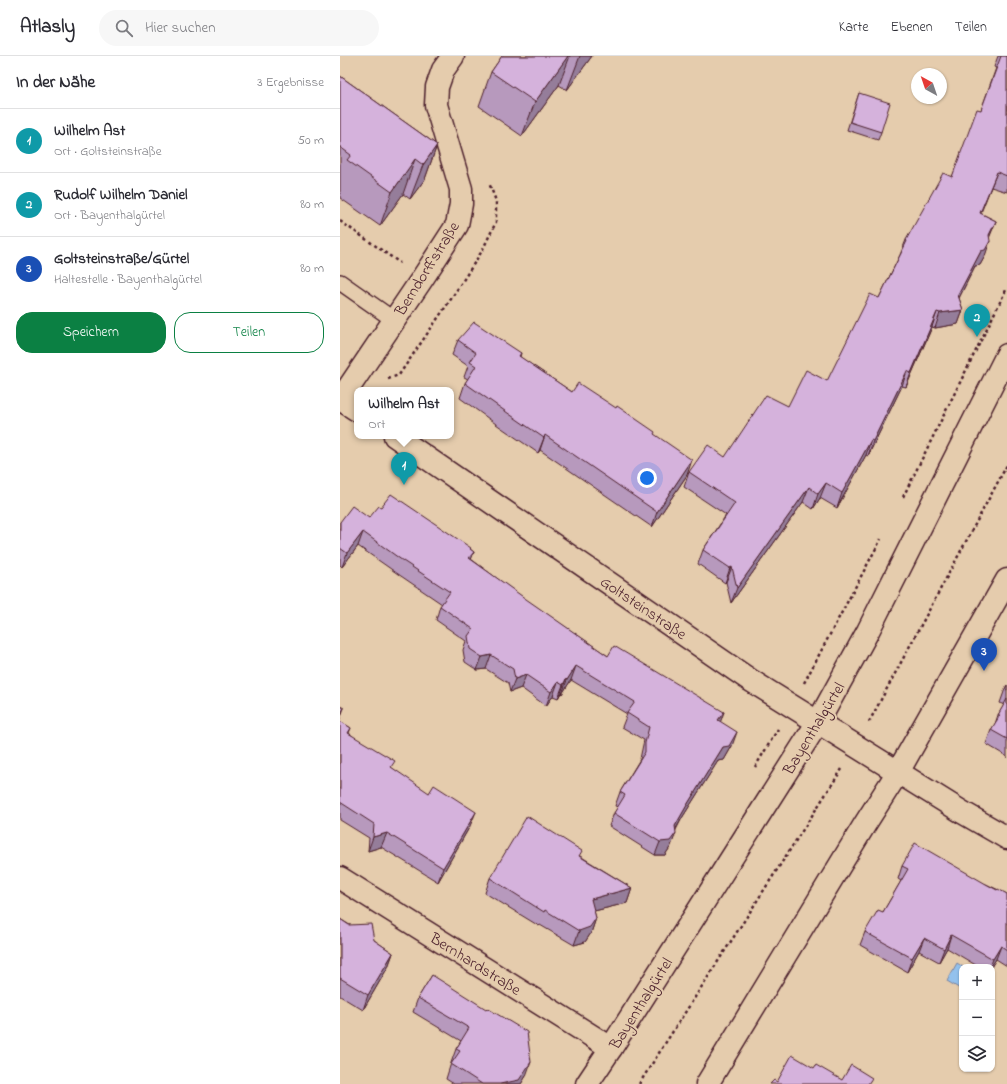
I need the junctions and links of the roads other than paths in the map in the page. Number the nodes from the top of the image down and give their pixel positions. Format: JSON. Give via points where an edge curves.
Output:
{"nodes":[{"id":1,"x":453,"y":56,"type":"edge"},
{"id":2,"x":340,"y":282,"type":"edge"},
{"id":3,"x":394,"y":320,"type":"junction"},
{"id":4,"x":1007,"y":355,"type":"edge"},
{"id":5,"x":355,"y":387,"type":"edge"},
{"id":6,"x":354,"y":389,"type":"edge"},
{"id":7,"x":346,"y":403,"type":"edge"},
{"id":8,"x":399,"y":439,"type":"edge"},
{"id":9,"x":1007,"y":580,"type":"edge"},
{"id":10,"x":818,"y":722,"type":"junction"},
{"id":11,"x":898,"y":772,"type":"junction"},
{"id":12,"x":1007,"y":838,"type":"edge"},
{"id":13,"x":340,"y":878,"type":"edge"},
{"id":14,"x":612,"y":1048,"type":"junction"},
{"id":15,"x":587,"y":1084,"type":"edge"},
{"id":16,"x":707,"y":1084,"type":"edge"}],
"edges":[{"from":1,"to":3,"type":"street","name":"Berndorffstraße","via":[[443,70],[437,87],[436,105],[461,189],[457,224]]},
{"from":2,"to":3,"type":"lane"},
{"from":3,"to":5,"type":"street","name":"Berndorffstraße"},
{"from":4,"to":10,"type":"street","name":"Bayenthalgürtel","via":[[868,631]]},
{"from":6,"to":7,"type":"street","name":"Berndorffstraße"},
{"from":8,"to":10,"type":"street","name":"Goltsteinstraße","via":[[750,680]]},
{"from":9,"to":11,"type":"street"},
{"from":10,"to":11,"type":"street","name":"Goltsteinstraße"},
{"from":10,"to":14,"type":"street","name":"Bayenthalgürtel"},
{"from":11,"to":12,"type":"street","name":"Goltsteinstraße"},
{"from":11,"to":16,"type":"street"},
{"from":13,"to":14,"type":"street","name":"Bernhardstraße"},
{"from":14,"to":15,"type":"street","name":"Bayenthalgürtel"}]}
